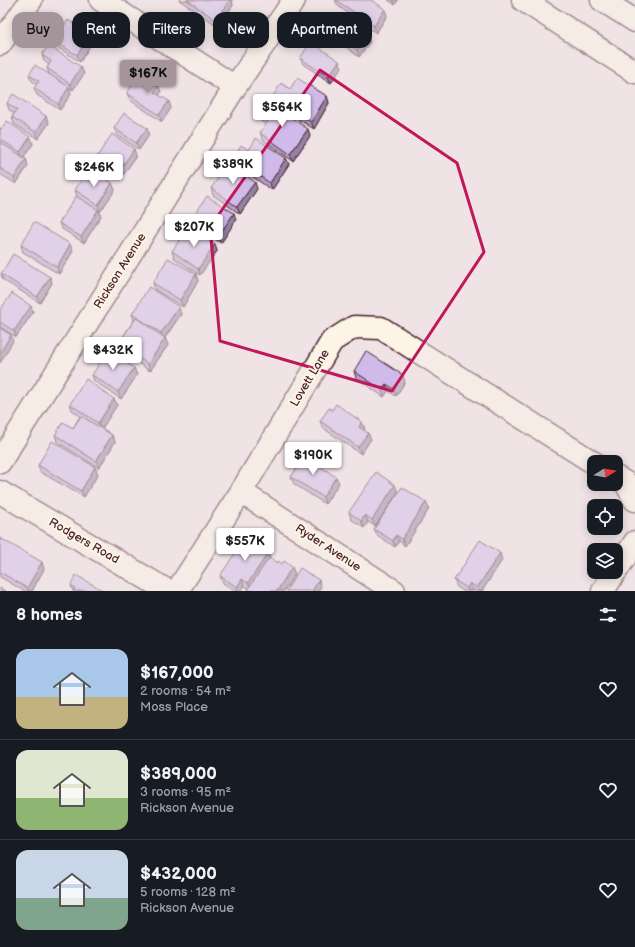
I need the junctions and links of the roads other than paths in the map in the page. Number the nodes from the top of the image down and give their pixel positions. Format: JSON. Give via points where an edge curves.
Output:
{"nodes":[{"id":1,"x":31,"y":0,"type":"edge"},
{"id":2,"x":101,"y":0,"type":"edge"},
{"id":3,"x":294,"y":0,"type":"edge"},
{"id":4,"x":523,"y":0,"type":"edge"},
{"id":5,"x":602,"y":0,"type":"edge"},
{"id":6,"x":635,"y":21,"type":"edge"},
{"id":7,"x":0,"y":44,"type":"edge"},
{"id":8,"x":635,"y":72,"type":"edge"},
{"id":9,"x":235,"y":87,"type":"junction"},
{"id":10,"x":587,"y":459,"type":"edge"},
{"id":11,"x":0,"y":462,"type":"edge"},
{"id":12,"x":623,"y":481,"type":"edge"},
{"id":13,"x":0,"y":492,"type":"edge"},
{"id":14,"x":241,"y":492,"type":"junction"},
{"id":15,"x":635,"y":500,"type":"edge"},
{"id":16,"x":635,"y":542,"type":"edge"},
{"id":17,"x":623,"y":560,"type":"edge"},
{"id":18,"x":610,"y":579,"type":"edge"},
{"id":19,"x":168,"y":591,"type":"edge"},
{"id":20,"x":177,"y":591,"type":"edge"},
{"id":21,"x":394,"y":591,"type":"edge"},
{"id":22,"x":602,"y":591,"type":"edge"}],
"edges":[{"from":1,"to":7,"type":"street"},
{"from":2,"to":9,"type":"street"},
{"from":3,"to":9,"type":"street","name":"Rickson Avenue"},
{"from":4,"to":8,"type":"street"},
{"from":5,"to":6,"type":"street"},
{"from":9,"to":11,"type":"street","name":"Rickson Avenue"},
{"from":10,"to":14,"type":"street","name":"Lovett Lane","via":[[381,328],[354,327],[332,341]]},
{"from":12,"to":15,"type":"street"},
{"from":13,"to":19,"type":"street","name":"Rodgers Road"},
{"from":14,"to":20,"type":"street","name":"Lovett Lane"},
{"from":14,"to":21,"type":"street","name":"Ryder Avenue"},
{"from":16,"to":17,"type":"street"},
{"from":18,"to":22,"type":"street"}]}
